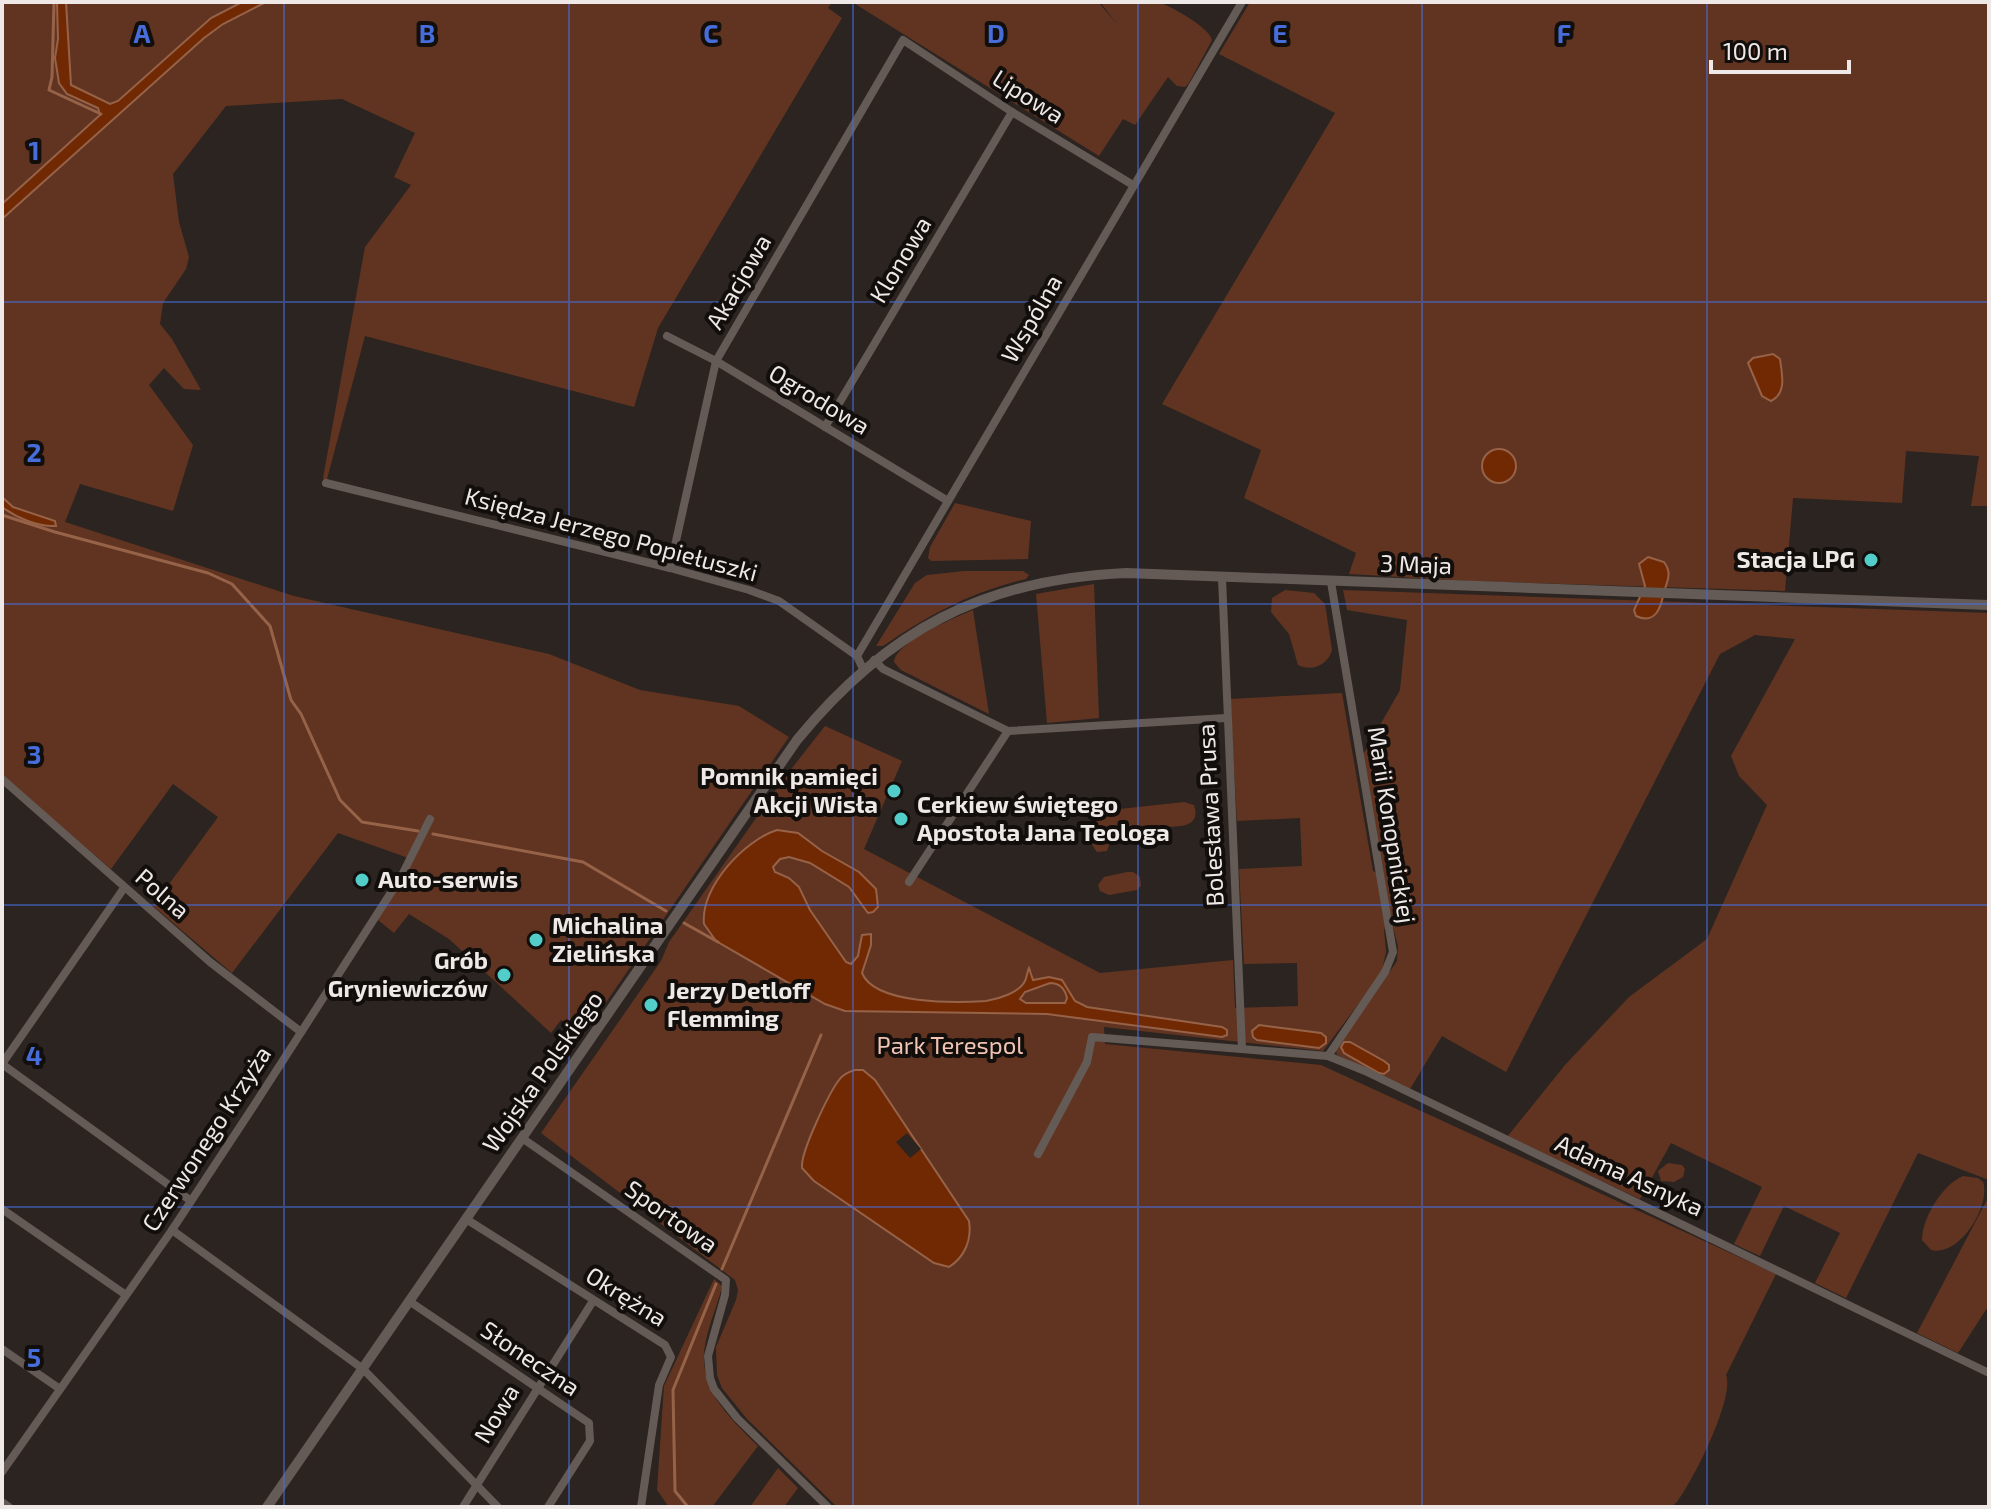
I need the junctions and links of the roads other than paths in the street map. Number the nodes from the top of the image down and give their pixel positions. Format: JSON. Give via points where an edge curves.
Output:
{"nodes":[{"id":1,"x":1242,"y":2,"type":"edge"},
{"id":2,"x":903,"y":40,"type":"joint"},
{"id":3,"x":1012,"y":112,"type":"junction"},
{"id":4,"x":1133,"y":185,"type":"junction"},
{"id":5,"x":667,"y":336,"type":"dead end"},
{"id":6,"x":716,"y":361,"type":"junction"},
{"id":7,"x":825,"y":427,"type":"junction"},
{"id":8,"x":326,"y":483,"type":"dead end"},
{"id":9,"x":948,"y":501,"type":"junction"},
{"id":10,"x":670,"y":568,"type":"junction"},
{"id":11,"x":1222,"y":578,"type":"junction"},
{"id":12,"x":1331,"y":582,"type":"junction"},
{"id":13,"x":1989,"y":605,"type":"edge"},
{"id":14,"x":857,"y":656,"type":"junction"},
{"id":15,"x":874,"y":660,"type":"junction"},
{"id":16,"x":863,"y":669,"type":"junction"},
{"id":17,"x":1226,"y":718,"type":"junction"},
{"id":18,"x":1008,"y":731,"type":"junction"},
{"id":19,"x":2,"y":779,"type":"edge"},
{"id":20,"x":430,"y":819,"type":"dead end"},
{"id":21,"x":909,"y":882,"type":"dead end"},
{"id":22,"x":124,"y":888,"type":"junction"},
{"id":23,"x":301,"y":1032,"type":"junction"},
{"id":24,"x":1242,"y":1049,"type":"junction"},
{"id":25,"x":1328,"y":1056,"type":"junction"},
{"id":26,"x":2,"y":1064,"type":"edge"},
{"id":27,"x":522,"y":1138,"type":"junction"},
{"id":28,"x":1038,"y":1154,"type":"dead end"},
{"id":29,"x":191,"y":1201,"type":"junction"},
{"id":30,"x":2,"y":1209,"type":"edge"},
{"id":31,"x":466,"y":1219,"type":"junction"},
{"id":32,"x":172,"y":1230,"type":"junction"},
{"id":33,"x":126,"y":1295,"type":"junction"},
{"id":34,"x":409,"y":1301,"type":"junction"},
{"id":35,"x":593,"y":1301,"type":"junction"},
{"id":36,"x":2,"y":1349,"type":"edge"},
{"id":37,"x":363,"y":1369,"type":"junction"},
{"id":38,"x":1989,"y":1373,"type":"edge"},
{"id":39,"x":536,"y":1387,"type":"junction"},
{"id":40,"x":60,"y":1389,"type":"junction"},
{"id":41,"x":2,"y":1472,"type":"edge"},
{"id":42,"x":478,"y":1485,"type":"junction"},
{"id":43,"x":2,"y":1502,"type":"edge"},
{"id":44,"x":9,"y":1507,"type":"edge"},
{"id":45,"x":267,"y":1507,"type":"edge"},
{"id":46,"x":463,"y":1507,"type":"edge"},
{"id":47,"x":498,"y":1507,"type":"edge"},
{"id":48,"x":548,"y":1507,"type":"edge"},
{"id":49,"x":641,"y":1507,"type":"edge"},
{"id":50,"x":828,"y":1507,"type":"edge"}],
"edges":[{"from":1,"to":4,"type":"street","name":"Wspólna"},
{"from":2,"to":3,"type":"street","name":"Lipowa"},
{"from":2,"to":6,"type":"street","name":"Akacjowa"},
{"from":3,"to":4,"type":"street","name":"Lipowa"},
{"from":3,"to":7,"type":"street","name":"Klonowa"},
{"from":4,"to":9,"type":"street","name":"Wspólna"},
{"from":5,"to":6,"type":"street","name":"Ogrodowa"},
{"from":6,"to":7,"type":"street","name":"Ogrodowa"},
{"from":6,"to":10,"type":"street","name":"Akacjowa"},
{"from":7,"to":9,"type":"street","name":"Ogrodowa"},
{"from":8,"to":10,"type":"street","name":"Księdza Jerzego Popiełuszki"},
{"from":9,"to":14,"type":"street","name":"Wspólna"},
{"from":10,"to":14,"type":"street","name":"Księdza Jerzego Popiełuszki","via":[[779,601]]},
{"from":11,"to":12,"type":"street","name":"3 Maja"},
{"from":11,"to":15,"type":"street","name":"3 Maja","via":[[1126,573],[1031,585],[955,611]]},
{"from":11,"to":17,"type":"street","name":"Bolesława Prusa"},
{"from":12,"to":13,"type":"street","name":"3 Maja"},
{"from":12,"to":25,"type":"street","name":"Marii Konopnickiej","via":[[1393,952]]},
{"from":14,"to":16,"type":"street"},
{"from":15,"to":16,"type":"street","name":"3 Maja"},
{"from":15,"to":18,"type":"street"},
{"from":16,"to":27,"type":"street","name":"Wojska Polskiego","via":[[797,740]]},
{"from":17,"to":18,"type":"street"},
{"from":17,"to":24,"type":"street","name":"Bolesława Prusa"},
{"from":18,"to":21,"type":"street"},
{"from":19,"to":22,"type":"street","name":"Polna"},
{"from":20,"to":23,"type":"street","name":"Czerwonego Krzyża","via":[[401,877]]},
{"from":22,"to":23,"type":"street","name":"Polna"},
{"from":22,"to":26,"type":"street"},
{"from":23,"to":29,"type":"street","name":"Czerwonego Krzyża"},
{"from":24,"to":25,"type":"street","name":"Adama Asnyka"},
{"from":24,"to":28,"type":"street","name":"Adama Asnyka","via":[[1092,1037],[1087,1062]]},
{"from":25,"to":38,"type":"street","name":"Adama Asnyka"},
{"from":26,"to":29,"type":"street"},
{"from":27,"to":31,"type":"street","name":"Wojska Polskiego"},
{"from":27,"to":50,"type":"street","name":"Sportowa","via":[[726,1280],[708,1356],[714,1389]]},
{"from":29,"to":32,"type":"street","name":"Czerwonego Krzyża"},
{"from":30,"to":33,"type":"street"},
{"from":31,"to":34,"type":"street","name":"Wojska Polskiego"},
{"from":31,"to":35,"type":"street","name":"Okrężna"},
{"from":32,"to":33,"type":"street","name":"Czerwonego Krzyża"},
{"from":32,"to":37,"type":"street"},
{"from":33,"to":40,"type":"street","name":"Czerwonego Krzyża"},
{"from":34,"to":37,"type":"street","name":"Wojska Polskiego"},
{"from":34,"to":39,"type":"street","name":"Słoneczna"},
{"from":35,"to":39,"type":"street","name":"Nowa"},
{"from":35,"to":49,"type":"street","name":"Okrężna","via":[[665,1345],[671,1357],[659,1385]]},
{"from":36,"to":40,"type":"street"},
{"from":37,"to":42,"type":"street"},
{"from":37,"to":45,"type":"street","name":"Wojska Polskiego"},
{"from":39,"to":42,"type":"street","name":"Nowa"},
{"from":39,"to":48,"type":"street","name":"Słoneczna","via":[[589,1423],[590,1441]]},
{"from":40,"to":41,"type":"street","name":"Czerwonego Krzyża"},
{"from":42,"to":46,"type":"street","name":"Nowa"},
{"from":42,"to":47,"type":"street"},
{"from":43,"to":44,"type":"street"}]}
